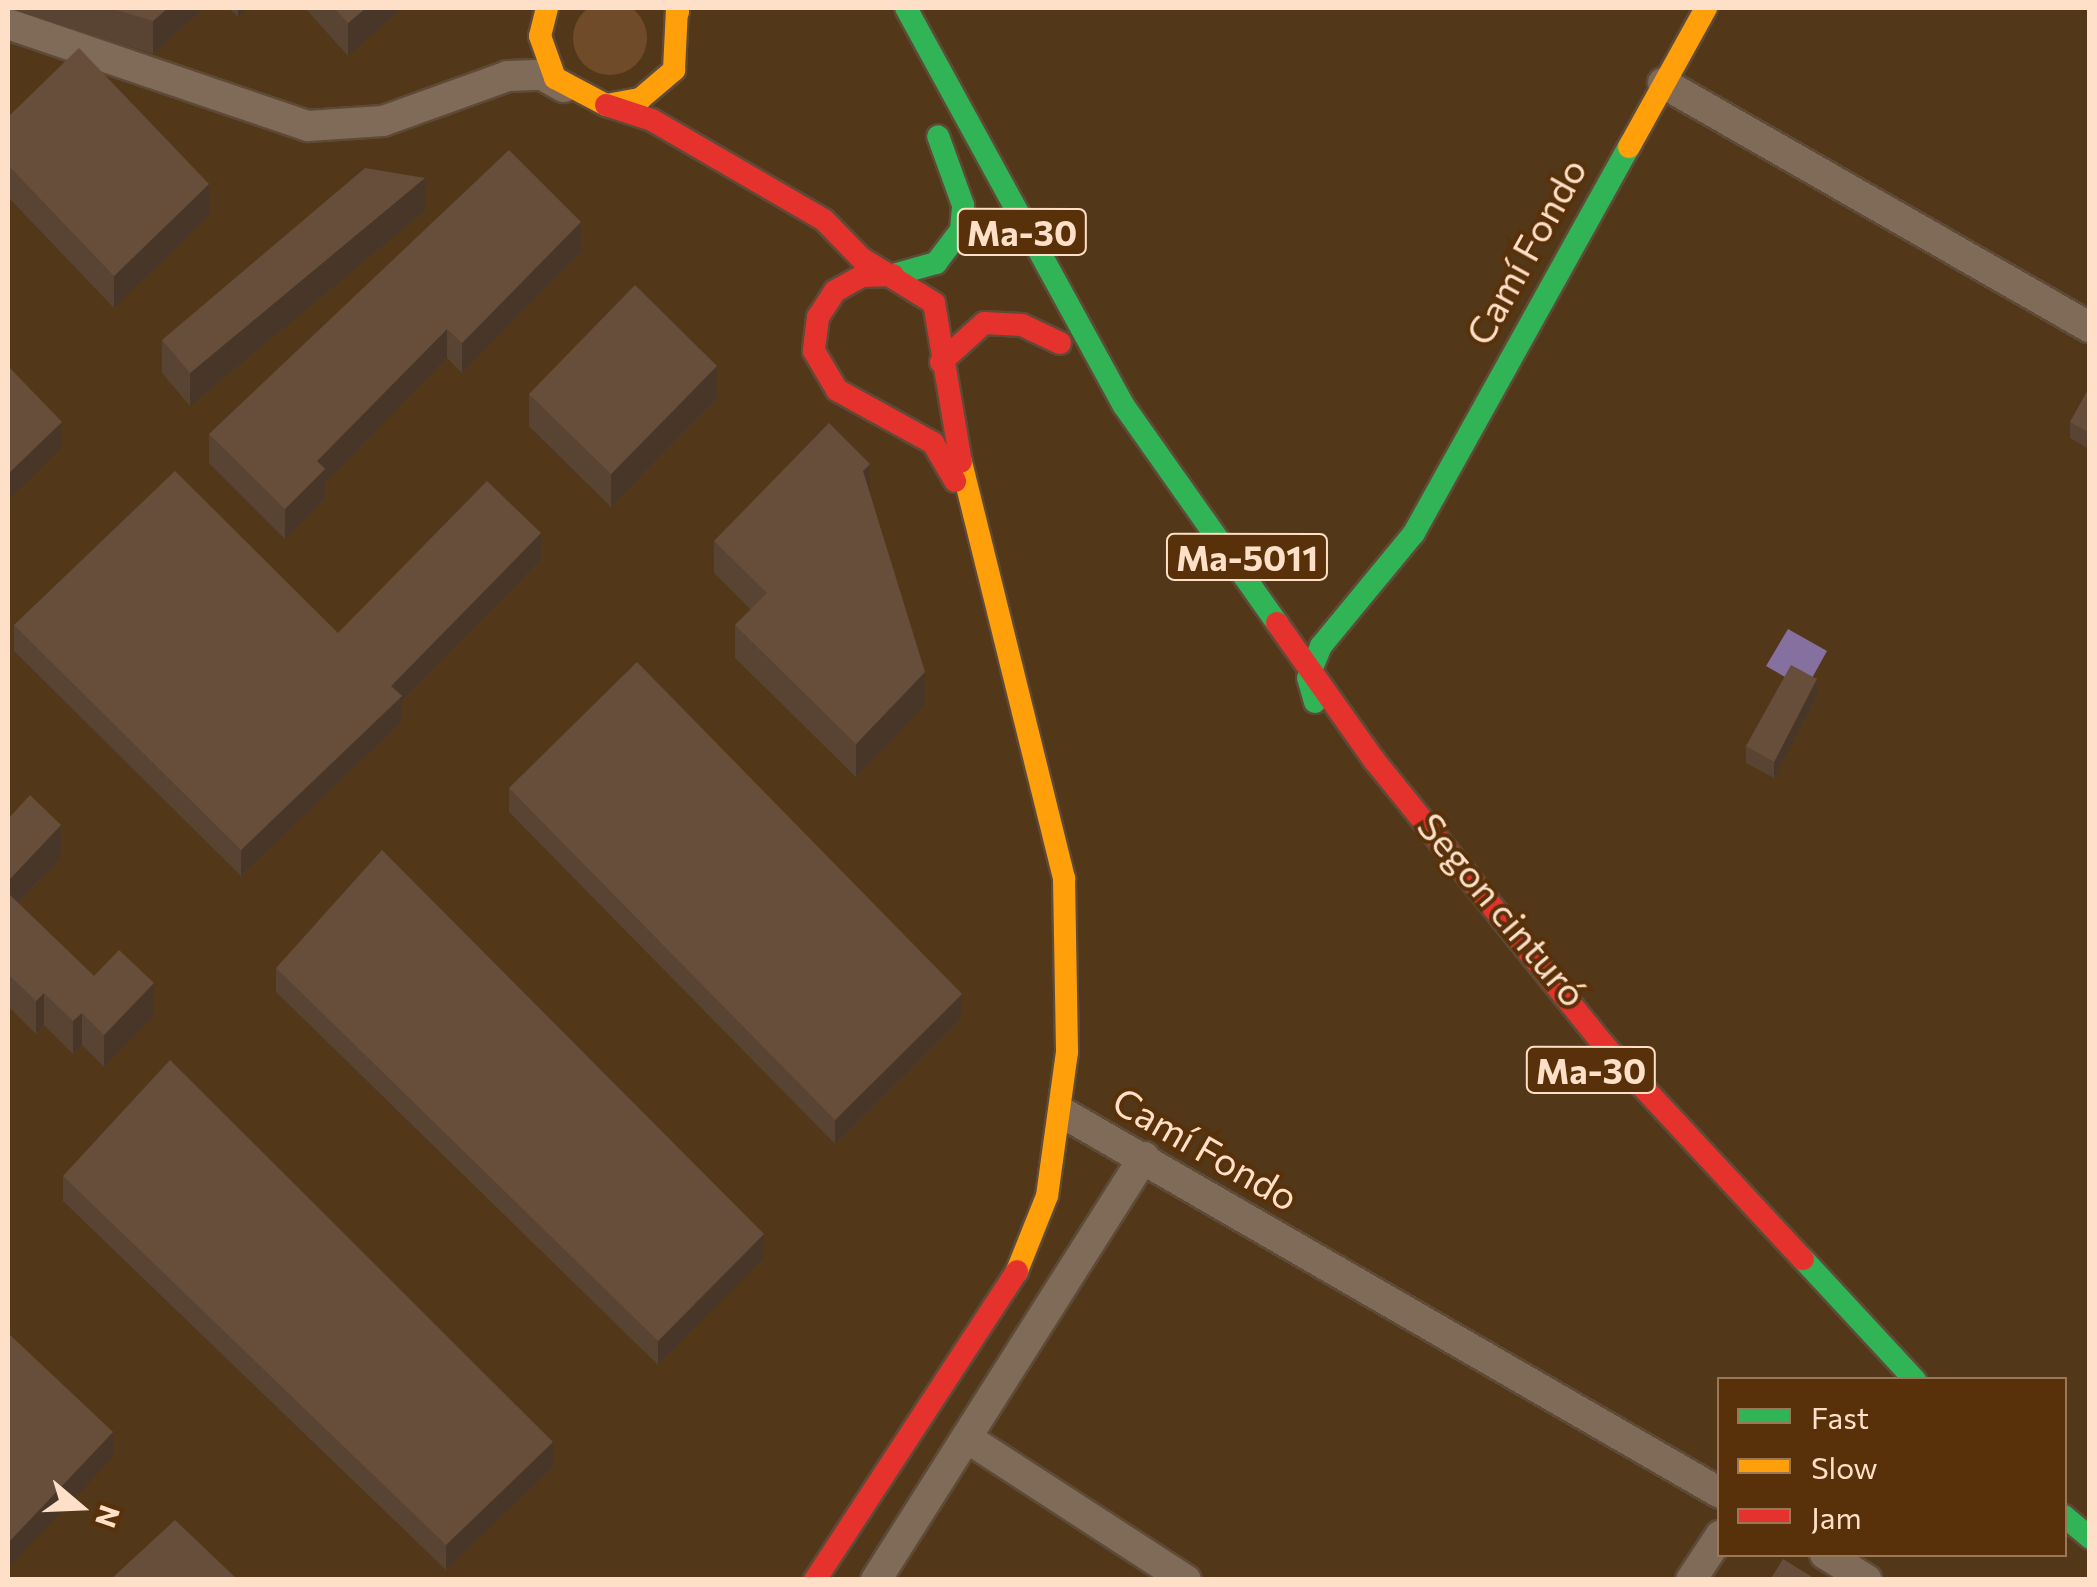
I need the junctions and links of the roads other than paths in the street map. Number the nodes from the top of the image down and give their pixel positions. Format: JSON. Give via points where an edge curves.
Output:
{"nodes":[{"id":1,"x":906,"y":8,"type":"edge"},
{"id":2,"x":1706,"y":8,"type":"edge"},
{"id":3,"x":678,"y":9,"type":"edge"},
{"id":4,"x":544,"y":16,"type":"edge"},
{"id":5,"x":8,"y":24,"type":"edge"},
{"id":6,"x":681,"y":47,"type":"junction"},
{"id":7,"x":1664,"y":83,"type":"junction"},
{"id":8,"x":564,"y":87,"type":"junction"},
{"id":9,"x":438,"y":99,"type":"junction"},
{"id":10,"x":606,"y":105,"type":"junction"},
{"id":11,"x":717,"y":160,"type":"junction"},
{"id":12,"x":784,"y":204,"type":"junction"},
{"id":13,"x":893,"y":274,"type":"junction"},
{"id":14,"x":822,"y":307,"type":"junction"},
{"id":15,"x":2090,"y":328,"type":"edge"},
{"id":16,"x":1060,"y":343,"type":"junction"},
{"id":17,"x":941,"y":362,"type":"junction"},
{"id":18,"x":857,"y":401,"type":"junction"},
{"id":19,"x":1156,"y":452,"type":"junction"},
{"id":20,"x":1140,"y":472,"type":"junction"},
{"id":21,"x":970,"y":508,"type":"junction"},
{"id":22,"x":1196,"y":555,"type":"dead end"},
{"id":23,"x":1366,"y":614,"type":"junction"},
{"id":24,"x":1345,"y":662,"type":"dead end"},
{"id":25,"x":1310,"y":670,"type":"junction"},
{"id":26,"x":1282,"y":681,"type":"dead end"},
{"id":27,"x":1356,"y":692,"type":"dead end"},
{"id":28,"x":1315,"y":728,"type":"dead end"},
{"id":29,"x":1374,"y":760,"type":"junction"},
{"id":30,"x":1559,"y":1033,"type":"dead end"},
{"id":31,"x":1582,"y":1060,"type":"junction"},
{"id":32,"x":1064,"y":1113,"type":"junction"},
{"id":33,"x":1144,"y":1157,"type":"junction"},
{"id":34,"x":1899,"y":1377,"type":"edge"},
{"id":35,"x":1912,"y":1377,"type":"edge"},
{"id":36,"x":968,"y":1438,"type":"junction"},
{"id":37,"x":1717,"y":1491,"type":"edge"},
{"id":38,"x":2067,"y":1519,"type":"edge"},
{"id":39,"x":2090,"y":1538,"type":"edge"},
{"id":40,"x":1717,"y":1541,"type":"edge"},
{"id":41,"x":1829,"y":1557,"type":"edge"},
{"id":42,"x":814,"y":1580,"type":"edge"},
{"id":43,"x":876,"y":1580,"type":"edge"},
{"id":44,"x":1186,"y":1580,"type":"edge"},
{"id":45,"x":1692,"y":1580,"type":"edge"},
{"id":46,"x":1867,"y":1580,"type":"edge"}],
"edges":[{"from":1,"to":19,"type":"main road","number":"Ma-30","via":[[1023,234]]},
{"from":2,"to":7,"type":"main road","name":"Camí Fondo","number":"Ma-5011"},
{"from":3,"to":6,"type":"main road"},
{"from":4,"to":8,"type":"main road","via":[[545,58]]},
{"from":4,"to":9,"type":"street","via":[[520,53]]},
{"from":5,"to":9,"type":"street","via":[[308,126],[383,121]]},
{"from":6,"to":10,"type":"main road","via":[[658,88]]},
{"from":6,"to":11,"type":"main road","via":[[683,106]]},
{"from":7,"to":15,"type":"street"},
{"from":7,"to":23,"type":"main road","name":"Camí Fondo","number":"Ma-5011"},
{"from":8,"to":9,"type":"street","via":[[523,74]]},
{"from":8,"to":10,"type":"main road"},
{"from":10,"to":11,"type":"main road","via":[[652,120]]},
{"from":11,"to":12,"type":"main road"},
{"from":12,"to":13,"type":"main road","via":[[824,220],[861,258]]},
{"from":12,"to":14,"type":"main road","via":[[826,263]]},
{"from":13,"to":14,"type":"main road","via":[[850,279]]},
{"from":13,"to":16,"type":"main road","number":"Ma-30","via":[[936,262],[961,230],[963,205],[930,119]]},
{"from":13,"to":17,"type":"main road","via":[[940,311]]},
{"from":14,"to":18,"type":"main road","via":[[814,351],[829,382]]},
{"from":16,"to":17,"type":"main road","via":[[1022,325],[984,323]]},
{"from":16,"to":20,"type":"main road","number":"Ma-30"},
{"from":17,"to":18,"type":"main road","via":[[916,394]]},
{"from":17,"to":21,"type":"main road"},
{"from":18,"to":21,"type":"main road","via":[[933,444]]},
{"from":19,"to":23,"type":"main road","number":"Ma-5011","via":[[1212,509],[1275,597],[1308,613]]},
{"from":19,"to":25,"type":"main road","name":"Segon cinturó","number":"Ma-30"},
{"from":20,"to":22,"type":"main road","number":"Ma-30"},
{"from":20,"to":25,"type":"main road","via":[[1287,662]]},
{"from":21,"to":32,"type":"main road","via":[[1058,838],[1070,953]]},
{"from":23,"to":25,"type":"main road","number":"Ma-5011"},
{"from":24,"to":25,"type":"main road"},
{"from":25,"to":29,"type":"main road","name":"Segon cinturó"},
{"from":25,"to":31,"type":"main road","via":[[1313,699]]},
{"from":26,"to":28,"type":"main road"},
{"from":27,"to":29,"type":"main road"},
{"from":29,"to":35,"type":"main road","name":"Segon cinturó","via":[[1602,1043]]},
{"from":30,"to":31,"type":"main road","name":"Segon cinturó","number":"Ma-30"},
{"from":31,"to":34,"type":"main road","name":"Segon cinturó","number":"Ma-30","via":[[1766,1254]]},
{"from":32,"to":33,"type":"street","name":"Camí Fondo"},
{"from":32,"to":42,"type":"main road","name":"Camí Fondo","via":[[1048,1196],[1015,1277]]},
{"from":33,"to":36,"type":"street"},
{"from":33,"to":37,"type":"street","name":"Camí Fondo"},
{"from":36,"to":43,"type":"street"},
{"from":36,"to":44,"type":"street"},
{"from":38,"to":39,"type":"main road"},
{"from":40,"to":45,"type":"street"},
{"from":41,"to":46,"type":"street"}]}
